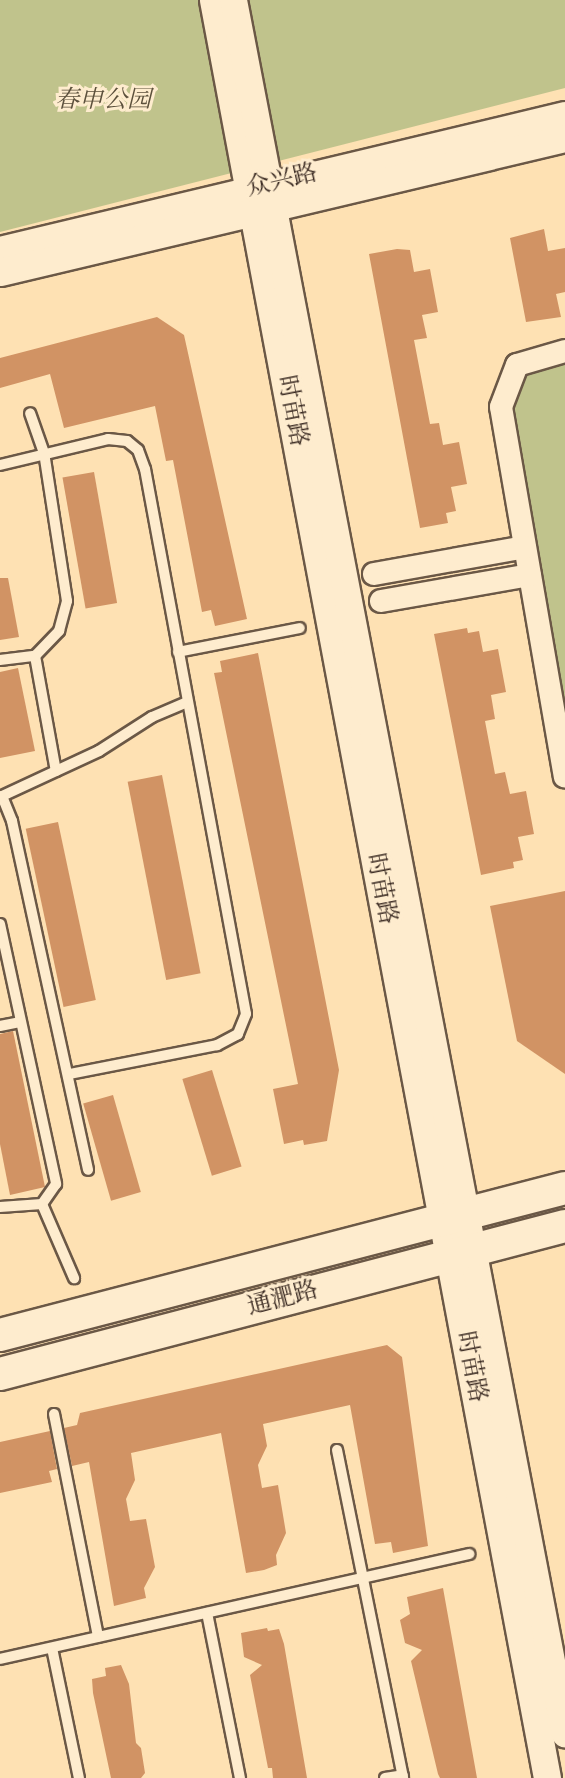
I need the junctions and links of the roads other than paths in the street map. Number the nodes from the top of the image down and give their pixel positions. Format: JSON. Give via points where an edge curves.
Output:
{"nodes":[{"id":1,"x":213,"y":0,"type":"edge"},
{"id":2,"x":233,"y":0,"type":"edge"},
{"id":3,"x":565,"y":115,"type":"edge"},
{"id":4,"x":565,"y":138,"type":"edge"},
{"id":5,"x":265,"y":201,"type":"junction"},
{"id":6,"x":0,"y":250,"type":"edge"},
{"id":7,"x":0,"y":272,"type":"edge"},
{"id":8,"x":565,"y":351,"type":"edge"},
{"id":9,"x":30,"y":413,"type":"dead end"},
{"id":10,"x":44,"y":453,"type":"junction"},
{"id":11,"x":0,"y":465,"type":"edge"},
{"id":12,"x":525,"y":547,"type":"junction"},
{"id":13,"x":374,"y":574,"type":"dead end"},
{"id":14,"x":530,"y":575,"type":"junction"},
{"id":15,"x":381,"y":601,"type":"dead end"},
{"id":16,"x":300,"y":628,"type":"dead end"},
{"id":17,"x":178,"y":652,"type":"junction"},
{"id":18,"x":36,"y":656,"type":"junction"},
{"id":19,"x":0,"y":660,"type":"edge"},
{"id":20,"x":187,"y":702,"type":"junction"},
{"id":21,"x":56,"y":771,"type":"junction"},
{"id":22,"x":565,"y":776,"type":"edge"},
{"id":23,"x":1,"y":797,"type":"edge"},
{"id":24,"x":0,"y":924,"type":"edge"},
{"id":25,"x":20,"y":1022,"type":"dead end"},
{"id":26,"x":0,"y":1026,"type":"edge"},
{"id":27,"x":69,"y":1074,"type":"junction"},
{"id":28,"x":88,"y":1170,"type":"dead end"},
{"id":29,"x":565,"y":1188,"type":"edge"},
{"id":30,"x":42,"y":1204,"type":"junction"},
{"id":31,"x":0,"y":1207,"type":"edge"},
{"id":32,"x":453,"y":1217,"type":"junction"},
{"id":33,"x":565,"y":1226,"type":"edge"},
{"id":34,"x":460,"y":1254,"type":"junction"},
{"id":35,"x":74,"y":1278,"type":"dead end"},
{"id":36,"x":0,"y":1335,"type":"edge"},
{"id":37,"x":0,"y":1374,"type":"edge"},
{"id":38,"x":54,"y":1414,"type":"dead end"},
{"id":39,"x":337,"y":1450,"type":"dead end"},
{"id":40,"x":469,"y":1554,"type":"dead end"},
{"id":41,"x":207,"y":1613,"type":"junction"},
{"id":42,"x":98,"y":1637,"type":"junction"},
{"id":43,"x":52,"y":1648,"type":"junction"},
{"id":44,"x":0,"y":1659,"type":"edge"},
{"id":45,"x":565,"y":1734,"type":"edge"},
{"id":46,"x":403,"y":1776,"type":"edge"},
{"id":47,"x":79,"y":1778,"type":"edge"},
{"id":48,"x":240,"y":1778,"type":"edge"},
{"id":49,"x":385,"y":1778,"type":"edge"},
{"id":50,"x":547,"y":1778,"type":"edge"}],
"edges":[{"from":1,"to":5,"type":"street","name":"时苗路"},
{"from":2,"to":5,"type":"street","name":"时苗路"},
{"from":3,"to":5,"type":"street","name":"众兴路"},
{"from":4,"to":5,"type":"street","name":"众兴路"},
{"from":5,"to":6,"type":"street","name":"众兴路"},
{"from":5,"to":7,"type":"street","name":"众兴路"},
{"from":5,"to":32,"type":"street","name":"时苗路"},
{"from":8,"to":12,"type":"street","via":[[517,365],[501,407]]},
{"from":9,"to":10,"type":"lane"},
{"from":10,"to":11,"type":"lane"},
{"from":10,"to":17,"type":"lane","via":[[108,439],[127,441],[138,450]]},
{"from":10,"to":18,"type":"lane","via":[[67,601],[59,631]]},
{"from":12,"to":13,"type":"street"},
{"from":12,"to":14,"type":"street"},
{"from":14,"to":15,"type":"street"},
{"from":14,"to":22,"type":"street"},
{"from":16,"to":17,"type":"lane"},
{"from":17,"to":20,"type":"lane"},
{"from":18,"to":19,"type":"lane"},
{"from":18,"to":21,"type":"lane"},
{"from":20,"to":21,"type":"lane"},
{"from":20,"to":27,"type":"lane","via":[[246,1014],[238,1034],[217,1045]]},
{"from":21,"to":23,"type":"lane"},
{"from":23,"to":27,"type":"lane","via":[[12,821]]},
{"from":24,"to":30,"type":"lane","via":[[56,1184]]},
{"from":25,"to":26,"type":"lane"},
{"from":27,"to":28,"type":"lane"},
{"from":29,"to":32,"type":"main road","name":"通淝路"},
{"from":30,"to":31,"type":"lane"},
{"from":30,"to":35,"type":"lane"},
{"from":32,"to":34,"type":"street","name":"时苗路"},
{"from":32,"to":36,"type":"main road","name":"通淝路"},
{"from":33,"to":34,"type":"main road","name":"通淝路"},
{"from":34,"to":37,"type":"main road","name":"通淝路"},
{"from":34,"to":45,"type":"street","name":"时苗路"},
{"from":34,"to":50,"type":"street","name":"时苗路"},
{"from":38,"to":42,"type":"lane"},
{"from":39,"to":46,"type":"lane"},
{"from":40,"to":41,"type":"lane"},
{"from":41,"to":42,"type":"lane"},
{"from":41,"to":48,"type":"lane"},
{"from":42,"to":43,"type":"lane"},
{"from":43,"to":44,"type":"lane"},
{"from":43,"to":47,"type":"lane"},
{"from":46,"to":49,"type":"lane"}]}
